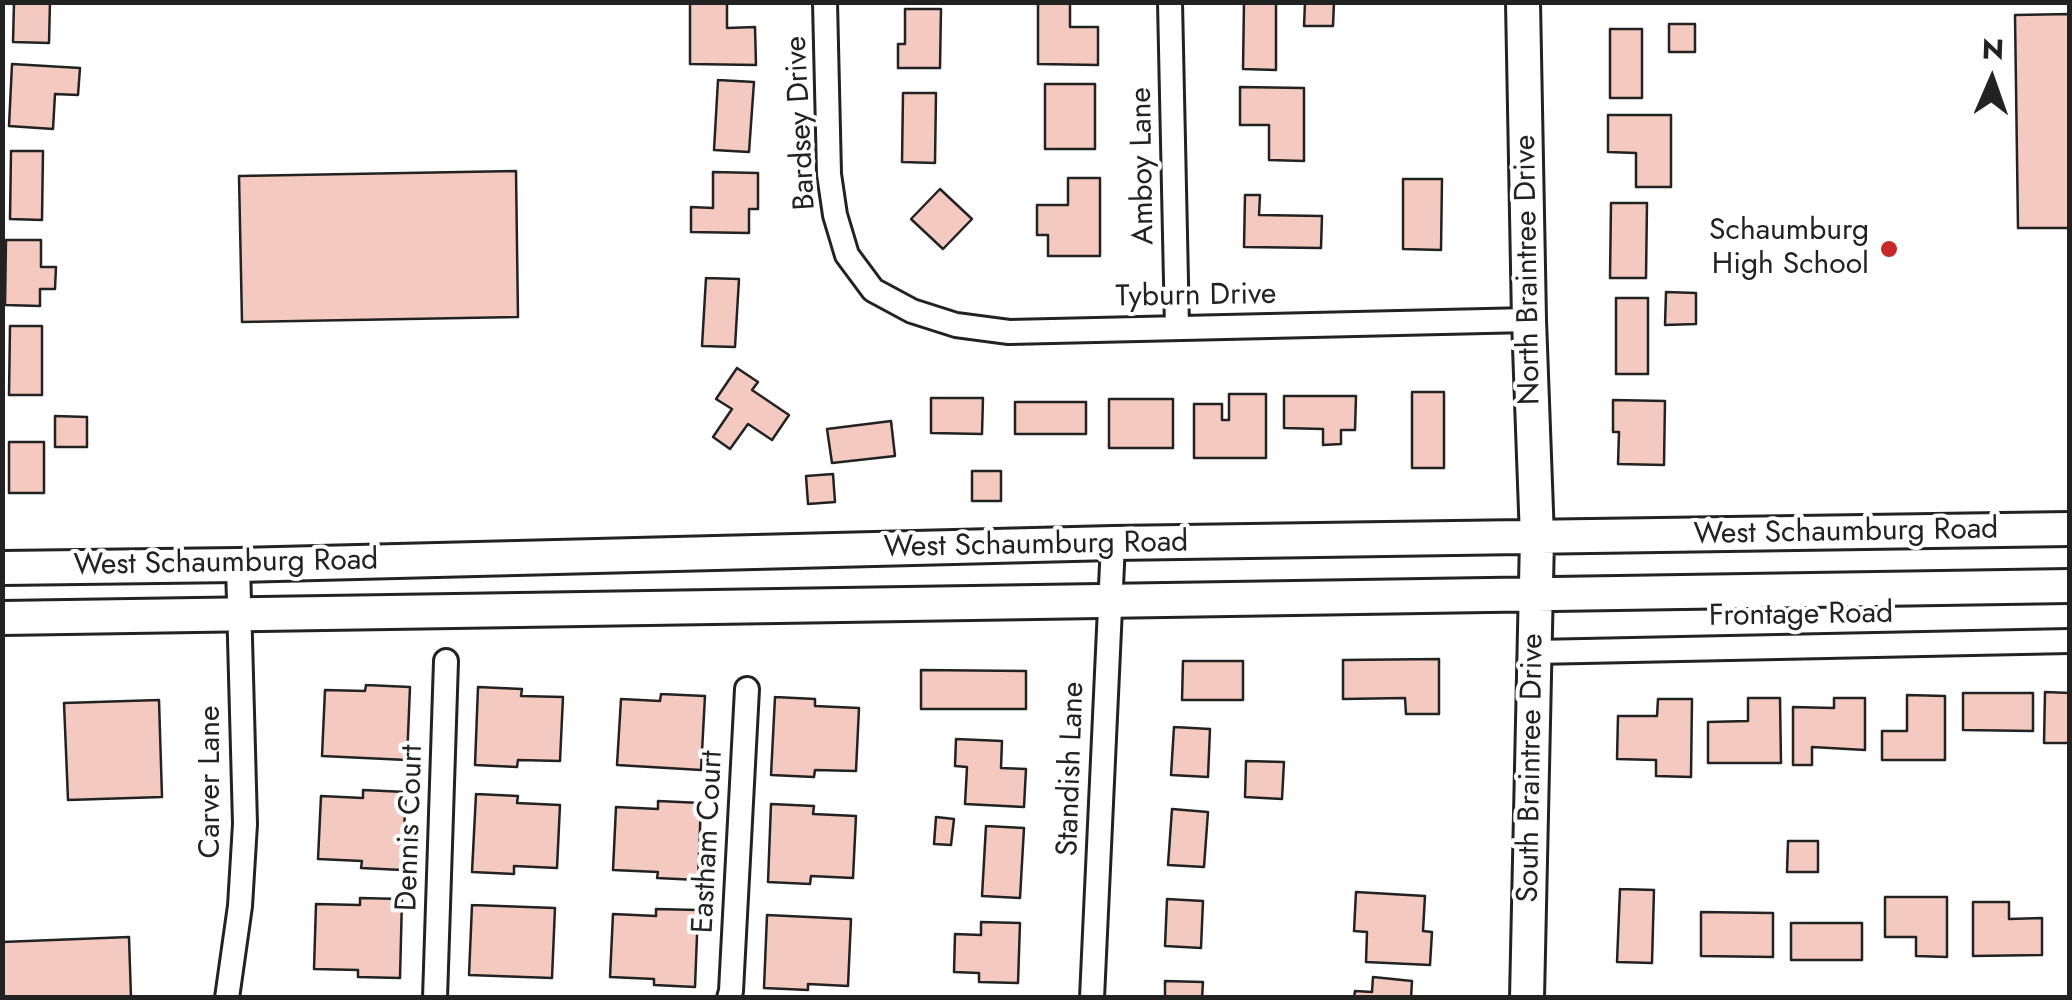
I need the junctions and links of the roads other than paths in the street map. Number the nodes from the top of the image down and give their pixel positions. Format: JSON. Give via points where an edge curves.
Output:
{"nodes":[{"id":1,"x":825,"y":2,"type":"edge"},
{"id":2,"x":1170,"y":2,"type":"edge"},
{"id":3,"x":1524,"y":2,"type":"edge"},
{"id":4,"x":874,"y":290,"type":"joint"},
{"id":5,"x":1529,"y":320,"type":"junction"},
{"id":6,"x":1177,"y":328,"type":"junction"},
{"id":7,"x":2070,"y":529,"type":"edge"},
{"id":8,"x":1537,"y":538,"type":"junction"},
{"id":9,"x":1113,"y":543,"type":"junction"},
{"id":10,"x":238,"y":565,"type":"junction"},
{"id":11,"x":2,"y":568,"type":"edge"},
{"id":12,"x":2070,"y":586,"type":"edge"},
{"id":13,"x":1536,"y":594,"type":"junction"},
{"id":14,"x":1109,"y":602,"type":"junction"},
{"id":15,"x":240,"y":614,"type":"junction"},
{"id":16,"x":2,"y":618,"type":"edge"},
{"id":17,"x":2070,"y":641,"type":"edge"},
{"id":18,"x":1535,"y":652,"type":"junction"},
{"id":19,"x":446,"y":661,"type":"dead end"},
{"id":20,"x":746,"y":689,"type":"dead end"},
{"id":21,"x":227,"y":998,"type":"edge"},
{"id":22,"x":436,"y":998,"type":"edge"},
{"id":23,"x":729,"y":998,"type":"edge"},
{"id":24,"x":1092,"y":998,"type":"edge"},
{"id":25,"x":1528,"y":998,"type":"edge"}],
"edges":[{"from":1,"to":4,"type":"street","name":"Bardsey Drive","via":[[835,215],[847,255]]},
{"from":2,"to":6,"type":"street","name":"Amboy Lane"},
{"from":3,"to":5,"type":"main road","name":"North Braintree Drive"},
{"from":4,"to":6,"type":"street","name":"Tyburn Drive","via":[[956,326],[1010,332]]},
{"from":5,"to":6,"type":"street","name":"Tyburn Drive"},
{"from":5,"to":8,"type":"main road","name":"North Braintree Drive"},
{"from":7,"to":8,"type":"main road","name":"West Schaumburg Road"},
{"from":8,"to":9,"type":"main road","name":"West Schaumburg Road"},
{"from":8,"to":13,"type":"main road","name":"South Braintree Drive"},
{"from":9,"to":10,"type":"main road","name":"West Schaumburg Road"},
{"from":9,"to":14,"type":"street","name":"Standish Lane"},
{"from":10,"to":11,"type":"main road","name":"West Schaumburg Road"},
{"from":10,"to":15,"type":"street","name":"Carver Lane"},
{"from":12,"to":13,"type":"main road","name":"West Schaumburg Road"},
{"from":13,"to":14,"type":"main road","name":"West Schaumburg Road"},
{"from":13,"to":18,"type":"main road","name":"South Braintree Drive"},
{"from":14,"to":15,"type":"main road","name":"West Schaumburg Road"},
{"from":14,"to":24,"type":"street","name":"Standish Lane"},
{"from":15,"to":16,"type":"main road","name":"West Schaumburg Road"},
{"from":15,"to":21,"type":"street","name":"Carver Lane","via":[[244,824]]},
{"from":17,"to":18,"type":"street","name":"Frontage Road"},
{"from":18,"to":25,"type":"main road","name":"South Braintree Drive"},
{"from":19,"to":22,"type":"street","name":"Dennis Court"},
{"from":20,"to":23,"type":"street","name":"Eastham Court"}]}
